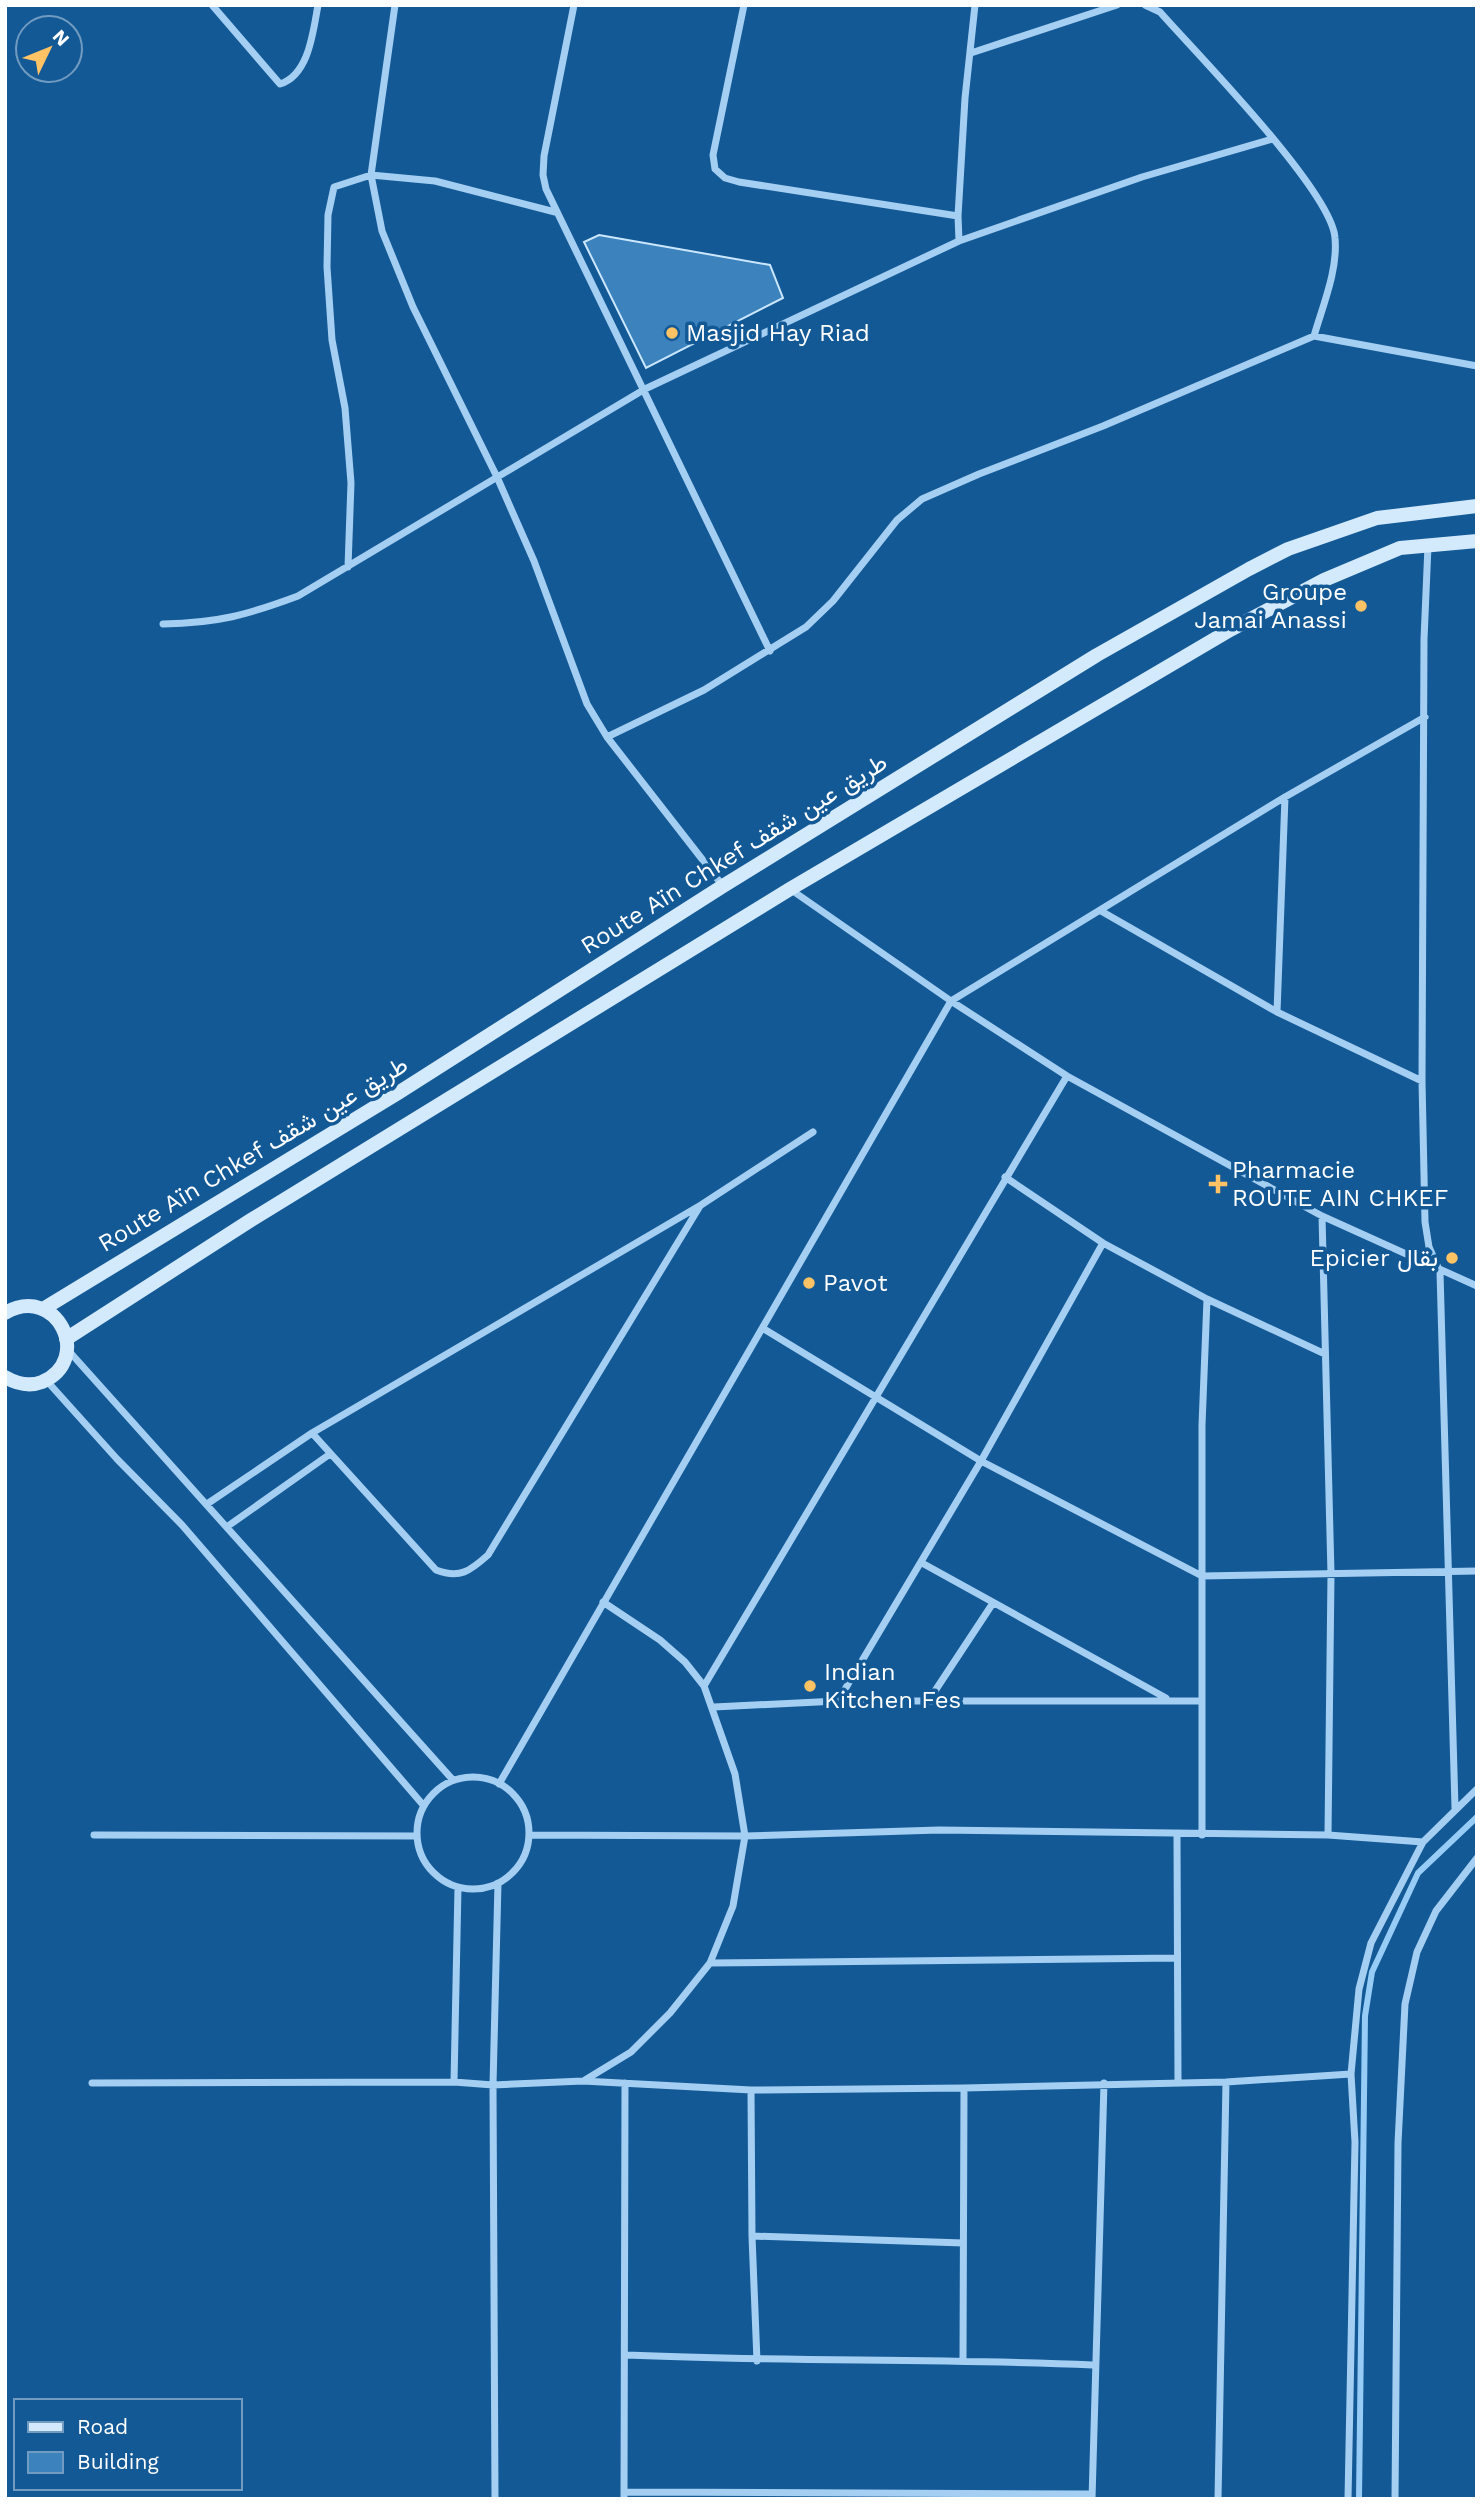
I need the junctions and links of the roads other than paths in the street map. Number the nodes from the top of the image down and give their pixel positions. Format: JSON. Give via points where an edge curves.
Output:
{"nodes":[{"id":1,"x":212,"y":5,"type":"edge"},
{"id":2,"x":318,"y":5,"type":"edge"},
{"id":3,"x":395,"y":5,"type":"edge"},
{"id":4,"x":574,"y":5,"type":"edge"},
{"id":5,"x":744,"y":5,"type":"edge"},
{"id":6,"x":975,"y":5,"type":"edge"},
{"id":7,"x":1117,"y":5,"type":"edge"},
{"id":8,"x":1145,"y":5,"type":"edge"},
{"id":9,"x":971,"y":53,"type":"junction"},
{"id":10,"x":1272,"y":139,"type":"junction"},
{"id":11,"x":371,"y":175,"type":"junction"},
{"id":12,"x":555,"y":212,"type":"junction"},
{"id":13,"x":958,"y":216,"type":"junction"},
{"id":14,"x":959,"y":241,"type":"junction"},
{"id":15,"x":1314,"y":336,"type":"junction"},
{"id":16,"x":1477,"y":366,"type":"edge"},
{"id":17,"x":645,"y":389,"type":"junction"},
{"id":18,"x":497,"y":477,"type":"junction"},
{"id":19,"x":1477,"y":506,"type":"edge"},
{"id":20,"x":1477,"y":541,"type":"edge"},
{"id":21,"x":1428,"y":545,"type":"junction"},
{"id":22,"x":348,"y":566,"type":"junction"},
{"id":23,"x":163,"y":624,"type":"dead end"},
{"id":24,"x":770,"y":650,"type":"junction"},
{"id":25,"x":1425,"y":717,"type":"junction"},
{"id":26,"x":607,"y":737,"type":"junction"},
{"id":27,"x":1285,"y":797,"type":"junction"},
{"id":28,"x":723,"y":886,"type":"junction"},
{"id":29,"x":790,"y":889,"type":"junction"},
{"id":30,"x":1101,"y":911,"type":"junction"},
{"id":31,"x":951,"y":1001,"type":"junction"},
{"id":32,"x":1277,"y":1012,"type":"junction"},
{"id":33,"x":1067,"y":1076,"type":"junction"},
{"id":34,"x":1422,"y":1081,"type":"junction"},
{"id":35,"x":813,"y":1132,"type":"dead end"},
{"id":36,"x":1005,"y":1177,"type":"junction"},
{"id":37,"x":701,"y":1205,"type":"junction"},
{"id":38,"x":1322,"y":1216,"type":"junction"},
{"id":39,"x":1103,"y":1243,"type":"junction"},
{"id":40,"x":1440,"y":1272,"type":"junction"},
{"id":41,"x":1477,"y":1286,"type":"edge"},
{"id":42,"x":1207,"y":1299,"type":"junction"},
{"id":43,"x":43,"y":1309,"type":"junction"},
{"id":44,"x":5,"y":1312,"type":"edge"},
{"id":45,"x":764,"y":1329,"type":"junction"},
{"id":46,"x":67,"y":1344,"type":"junction"},
{"id":47,"x":1325,"y":1354,"type":"junction"},
{"id":48,"x":7,"y":1380,"type":"edge"},
{"id":49,"x":46,"y":1380,"type":"junction"},
{"id":50,"x":876,"y":1395,"type":"junction"},
{"id":51,"x":312,"y":1433,"type":"junction"},
{"id":52,"x":330,"y":1454,"type":"junction"},
{"id":53,"x":981,"y":1461,"type":"junction"},
{"id":54,"x":207,"y":1504,"type":"junction"},
{"id":55,"x":228,"y":1527,"type":"junction"},
{"id":56,"x":922,"y":1563,"type":"junction"},
{"id":57,"x":1448,"y":1570,"type":"junction"},
{"id":58,"x":1477,"y":1571,"type":"edge"},
{"id":59,"x":1331,"y":1574,"type":"junction"},
{"id":60,"x":1202,"y":1576,"type":"junction"},
{"id":61,"x":603,"y":1602,"type":"junction"},
{"id":62,"x":993,"y":1602,"type":"junction"},
{"id":63,"x":704,"y":1686,"type":"junction"},
{"id":64,"x":1168,"y":1699,"type":"junction"},
{"id":65,"x":929,"y":1700,"type":"junction"},
{"id":66,"x":838,"y":1701,"type":"junction"},
{"id":67,"x":1201,"y":1702,"type":"junction"},
{"id":68,"x":714,"y":1707,"type":"junction"},
{"id":69,"x":453,"y":1780,"type":"junction"},
{"id":70,"x":499,"y":1784,"type":"junction"},
{"id":71,"x":1477,"y":1789,"type":"edge"},
{"id":72,"x":424,"y":1806,"type":"junction"},
{"id":73,"x":1455,"y":1808,"type":"junction"},
{"id":74,"x":94,"y":1835,"type":"dead end"},
{"id":75,"x":529,"y":1835,"type":"junction"},
{"id":76,"x":1177,"y":1835,"type":"junction"},
{"id":77,"x":1202,"y":1835,"type":"junction"},
{"id":78,"x":1328,"y":1835,"type":"junction"},
{"id":79,"x":417,"y":1836,"type":"junction"},
{"id":80,"x":745,"y":1836,"type":"junction"},
{"id":81,"x":1423,"y":1842,"type":"junction"},
{"id":82,"x":1477,"y":1858,"type":"edge"},
{"id":83,"x":498,"y":1883,"type":"junction"},
{"id":84,"x":458,"y":1887,"type":"junction"},
{"id":85,"x":1177,"y":1958,"type":"junction"},
{"id":86,"x":710,"y":1963,"type":"junction"},
{"id":87,"x":1351,"y":2074,"type":"junction"},
{"id":88,"x":583,"y":2081,"type":"junction"},
{"id":89,"x":454,"y":2082,"type":"junction"},
{"id":90,"x":1178,"y":2082,"type":"junction"},
{"id":91,"x":1226,"y":2082,"type":"junction"},
{"id":92,"x":92,"y":2083,"type":"dead end"},
{"id":93,"x":625,"y":2083,"type":"junction"},
{"id":94,"x":1104,"y":2083,"type":"junction"},
{"id":95,"x":493,"y":2085,"type":"junction"},
{"id":96,"x":964,"y":2088,"type":"junction"},
{"id":97,"x":751,"y":2090,"type":"junction"},
{"id":98,"x":752,"y":2236,"type":"junction"},
{"id":99,"x":962,"y":2242,"type":"junction"},
{"id":100,"x":626,"y":2355,"type":"junction"},
{"id":101,"x":963,"y":2359,"type":"junction"},
{"id":102,"x":757,"y":2361,"type":"junction"},
{"id":103,"x":1093,"y":2365,"type":"junction"},
{"id":104,"x":624,"y":2496,"type":"edge"},
{"id":105,"x":1091,"y":2497,"type":"edge"},
{"id":106,"x":495,"y":2499,"type":"edge"},
{"id":107,"x":1217,"y":2499,"type":"edge"},
{"id":108,"x":1348,"y":2499,"type":"edge"},
{"id":109,"x":1395,"y":2499,"type":"edge"}],
"edges":[{"from":1,"to":2,"type":"street","via":[[280,84],[300,71]]},
{"from":3,"to":11,"type":"street"},
{"from":4,"to":12,"type":"street","via":[[542,175]]},
{"from":5,"to":13,"type":"street","via":[[713,155],[715,169],[739,182]]},
{"from":6,"to":9,"type":"street"},
{"from":7,"to":9,"type":"street"},
{"from":8,"to":10,"type":"street","via":[[1160,12]]},
{"from":9,"to":13,"type":"street"},
{"from":10,"to":14,"type":"street","via":[[1142,177]]},
{"from":10,"to":15,"type":"street","via":[[1321,201],[1335,236],[1334,263]]},
{"from":11,"to":12,"type":"street","via":[[435,181]]},
{"from":11,"to":18,"type":"street","via":[[382,231],[413,307]]},
{"from":11,"to":22,"type":"street","via":[[334,187],[328,215],[332,340],[345,408],[351,483]]},
{"from":12,"to":17,"type":"street"},
{"from":13,"to":14,"type":"street"},
{"from":14,"to":17,"type":"street"},
{"from":15,"to":16,"type":"street"},
{"from":15,"to":24,"type":"street","via":[[922,499],[882,537],[833,601],[806,627]]},
{"from":17,"to":18,"type":"street"},
{"from":17,"to":24,"type":"street"},
{"from":18,"to":22,"type":"street"},
{"from":18,"to":26,"type":"street","via":[[587,704]]},
{"from":19,"to":28,"type":"main road","name":"Route Aïn Chkef طريق عين شقف","via":[[1377,518],[1288,549],[1097,655]]},
{"from":20,"to":21,"type":"main road"},
{"from":21,"to":25,"type":"street"},
{"from":21,"to":29,"type":"main road","via":[[1389,552],[1281,602]]},
{"from":22,"to":23,"type":"street","via":[[298,596],[248,615],[209,624]]},
{"from":24,"to":26,"type":"street","via":[[704,690]]},
{"from":25,"to":27,"type":"street"},
{"from":25,"to":34,"type":"street"},
{"from":26,"to":28,"type":"street"},
{"from":27,"to":30,"type":"street"},
{"from":27,"to":32,"type":"street"},
{"from":28,"to":43,"type":"main road","name":"Route Aïn Chkef طريق عين شقف","via":[[398,1093]]},
{"from":29,"to":31,"type":"street"},
{"from":29,"to":46,"type":"main road","via":[[251,1220]]},
{"from":30,"to":31,"type":"street"},
{"from":30,"to":32,"type":"street"},
{"from":31,"to":33,"type":"street"},
{"from":31,"to":45,"type":"street"},
{"from":32,"to":34,"type":"street"},
{"from":33,"to":36,"type":"street"},
{"from":33,"to":38,"type":"street"},
{"from":34,"to":40,"type":"street","via":[[1424,1222]]},
{"from":35,"to":37,"type":"street"},
{"from":36,"to":39,"type":"street"},
{"from":36,"to":50,"type":"street"},
{"from":37,"to":51,"type":"street"},
{"from":37,"to":52,"type":"street","via":[[488,1555],[466,1574],[451,1576],[436,1570]]},
{"from":38,"to":40,"type":"street"},
{"from":38,"to":47,"type":"street"},
{"from":39,"to":42,"type":"street"},
{"from":39,"to":53,"type":"street"},
{"from":40,"to":41,"type":"street"},
{"from":40,"to":57,"type":"street"},
{"from":42,"to":47,"type":"street"},
{"from":42,"to":60,"type":"street"},
{"from":43,"to":44,"type":"main road","via":[[23,1306]]},
{"from":43,"to":46,"type":"main road","via":[[58,1321]]},
{"from":45,"to":50,"type":"street"},
{"from":45,"to":61,"type":"street"},
{"from":46,"to":49,"type":"main road","via":[[62,1365]]},
{"from":46,"to":54,"type":"street","via":[[132,1425]]},
{"from":47,"to":59,"type":"street"},
{"from":48,"to":49,"type":"main road","via":[[31,1384]]},
{"from":49,"to":72,"type":"street","via":[[183,1525]]},
{"from":50,"to":53,"type":"street"},
{"from":50,"to":63,"type":"street"},
{"from":51,"to":52,"type":"street"},
{"from":51,"to":54,"type":"street"},
{"from":52,"to":55,"type":"street"},
{"from":53,"to":56,"type":"street"},
{"from":53,"to":60,"type":"street"},
{"from":54,"to":55,"type":"street"},
{"from":55,"to":69,"type":"street"},
{"from":56,"to":62,"type":"street"},
{"from":56,"to":66,"type":"street"},
{"from":57,"to":58,"type":"street"},
{"from":57,"to":59,"type":"street"},
{"from":57,"to":73,"type":"street"},
{"from":59,"to":60,"type":"street"},
{"from":59,"to":78,"type":"street"},
{"from":60,"to":67,"type":"street"},
{"from":61,"to":63,"type":"street","via":[[660,1640]]},
{"from":61,"to":70,"type":"street"},
{"from":62,"to":64,"type":"street"},
{"from":62,"to":65,"type":"street"},
{"from":63,"to":68,"type":"street"},
{"from":64,"to":65,"type":"street"},
{"from":64,"to":67,"type":"street"},
{"from":65,"to":66,"type":"street"},
{"from":66,"to":68,"type":"street"},
{"from":67,"to":77,"type":"street"},
{"from":68,"to":80,"type":"street","via":[[735,1774]]},
{"from":69,"to":70,"type":"street","via":[[473,1777]]},
{"from":69,"to":72,"type":"street","via":[[436,1790]]},
{"from":70,"to":75,"type":"street","via":[[520,1802]]},
{"from":71,"to":73,"type":"street"},
{"from":72,"to":79,"type":"street"},
{"from":73,"to":81,"type":"street"},
{"from":74,"to":79,"type":"street"},
{"from":75,"to":80,"type":"street"},
{"from":75,"to":83,"type":"street","via":[[517,1867]]},
{"from":76,"to":77,"type":"street"},
{"from":76,"to":80,"type":"street","via":[[939,1830]]},
{"from":76,"to":85,"type":"street"},
{"from":77,"to":78,"type":"street"},
{"from":78,"to":81,"type":"street"},
{"from":79,"to":84,"type":"street","via":[[432,1871]]},
{"from":80,"to":86,"type":"street","via":[[733,1906]]},
{"from":81,"to":87,"type":"street","via":[[1371,1943],[1359,1989]]},
{"from":82,"to":109,"type":"street","via":[[1436,1911],[1417,1952],[1405,2004],[1398,2143]]},
{"from":83,"to":84,"type":"street","via":[[474,1889]]},
{"from":83,"to":95,"type":"street"},
{"from":84,"to":89,"type":"street"},
{"from":85,"to":86,"type":"street"},
{"from":85,"to":90,"type":"street"},
{"from":86,"to":88,"type":"street","via":[[632,2052]]},
{"from":87,"to":91,"type":"street"},
{"from":87,"to":108,"type":"street","via":[[1355,2142]]},
{"from":88,"to":93,"type":"street"},
{"from":88,"to":95,"type":"street"},
{"from":89,"to":92,"type":"street"},
{"from":89,"to":95,"type":"street"},
{"from":90,"to":91,"type":"street"},
{"from":90,"to":94,"type":"street"},
{"from":91,"to":107,"type":"street"},
{"from":93,"to":97,"type":"street"},
{"from":93,"to":100,"type":"street"},
{"from":94,"to":96,"type":"street"},
{"from":94,"to":103,"type":"street"},
{"from":95,"to":106,"type":"street"},
{"from":96,"to":97,"type":"street"},
{"from":96,"to":99,"type":"street"},
{"from":97,"to":98,"type":"street"},
{"from":98,"to":99,"type":"street"},
{"from":98,"to":102,"type":"street"},
{"from":99,"to":101,"type":"street"},
{"from":100,"to":102,"type":"street"},
{"from":100,"to":104,"type":"street"},
{"from":101,"to":102,"type":"street"},
{"from":101,"to":103,"type":"street"},
{"from":103,"to":105,"type":"street"},
{"from":104,"to":105,"type":"street"}]}
